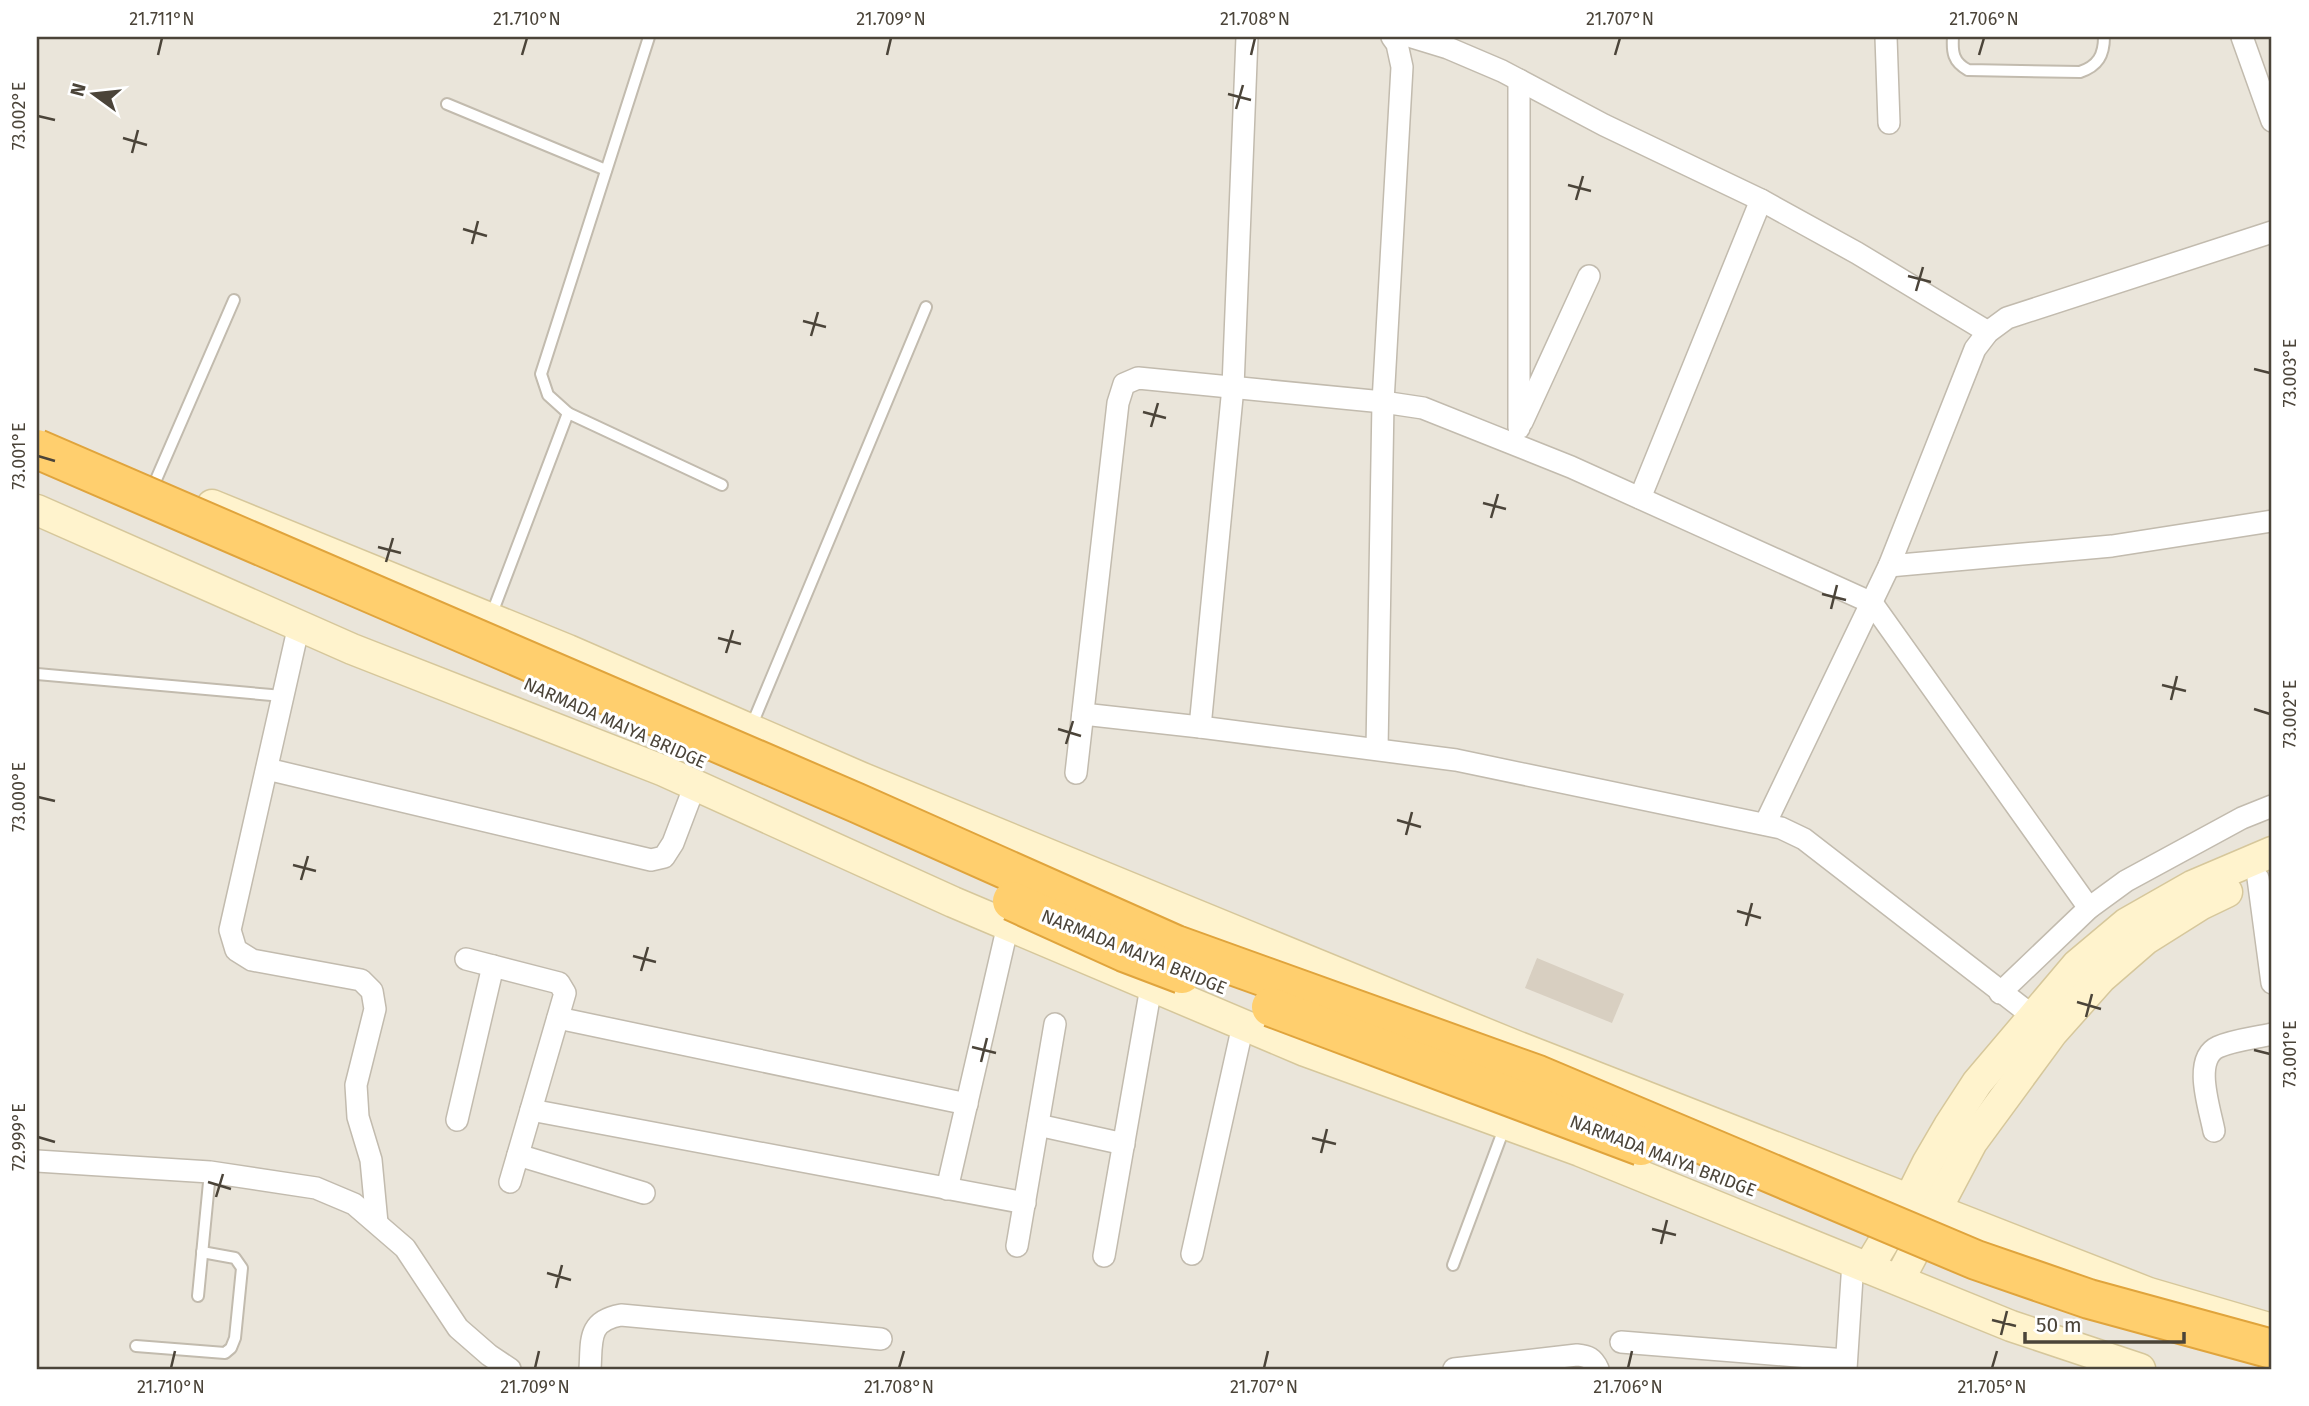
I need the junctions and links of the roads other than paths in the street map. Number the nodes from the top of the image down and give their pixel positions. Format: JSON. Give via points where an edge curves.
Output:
{"nodes":[{"id":1,"x":649,"y":37,"type":"edge"},
{"id":2,"x":1247,"y":37,"type":"edge"},
{"id":3,"x":1392,"y":37,"type":"edge"},
{"id":4,"x":1412,"y":37,"type":"edge"},
{"id":5,"x":1886,"y":37,"type":"edge"},
{"id":6,"x":1953,"y":37,"type":"edge"},
{"id":7,"x":2104,"y":37,"type":"edge"},
{"id":8,"x":2242,"y":37,"type":"edge"},
{"id":9,"x":1519,"y":80,"type":"junction"},
{"id":10,"x":447,"y":104,"type":"dead end"},
{"id":11,"x":2272,"y":121,"type":"edge"},
{"id":12,"x":1889,"y":123,"type":"dead end"},
{"id":13,"x":606,"y":170,"type":"junction"},
{"id":14,"x":1761,"y":201,"type":"junction"},
{"id":15,"x":2272,"y":232,"type":"edge"},
{"id":16,"x":1589,"y":276,"type":"dead end"},
{"id":17,"x":234,"y":300,"type":"dead end"},
{"id":18,"x":926,"y":307,"type":"dead end"},
{"id":19,"x":1987,"y":332,"type":"junction"},
{"id":20,"x":1233,"y":387,"type":"junction"},
{"id":21,"x":1383,"y":402,"type":"junction"},
{"id":22,"x":568,"y":413,"type":"junction"},
{"id":23,"x":37,"y":434,"type":"edge"},
{"id":24,"x":1515,"y":436,"type":"junction"},
{"id":25,"x":37,"y":449,"type":"edge"},
{"id":26,"x":37,"y":475,"type":"edge"},
{"id":27,"x":155,"y":482,"type":"junction"},
{"id":28,"x":722,"y":485,"type":"dead end"},
{"id":29,"x":1640,"y":498,"type":"junction"},
{"id":30,"x":37,"y":510,"type":"edge"},
{"id":31,"x":2272,"y":521,"type":"edge"},
{"id":32,"x":1889,"y":566,"type":"junction"},
{"id":33,"x":1872,"y":603,"type":"junction"},
{"id":34,"x":490,"y":618,"type":"junction"},
{"id":35,"x":299,"y":625,"type":"junction"},
{"id":36,"x":37,"y":674,"type":"edge"},
{"id":37,"x":283,"y":696,"type":"junction"},
{"id":38,"x":1083,"y":715,"type":"junction"},
{"id":39,"x":1200,"y":727,"type":"junction"},
{"id":40,"x":750,"y":730,"type":"junction"},
{"id":41,"x":1377,"y":749,"type":"junction"},
{"id":42,"x":267,"y":769,"type":"junction"},
{"id":43,"x":1076,"y":773,"type":"dead end"},
{"id":44,"x":695,"y":785,"type":"junction"},
{"id":45,"x":2272,"y":806,"type":"edge"},
{"id":46,"x":1765,"y":824,"type":"junction"},
{"id":47,"x":2268,"y":868,"type":"edge"},
{"id":48,"x":2089,"y":908,"type":"junction"},
{"id":49,"x":1008,"y":925,"type":"junction"},
{"id":50,"x":466,"y":959,"type":"dead end"},
{"id":51,"x":493,"y":967,"type":"junction"},
{"id":52,"x":2272,"y":983,"type":"edge"},
{"id":53,"x":1151,"y":986,"type":"junction"},
{"id":54,"x":2000,"y":993,"type":"junction"},
{"id":55,"x":558,"y":1017,"type":"junction"},
{"id":56,"x":1055,"y":1024,"type":"dead end"},
{"id":57,"x":2042,"y":1024,"type":"junction"},
{"id":58,"x":1243,"y":1025,"type":"junction"},
{"id":59,"x":2272,"y":1034,"type":"edge"},
{"id":60,"x":967,"y":1104,"type":"junction"},
{"id":61,"x":531,"y":1110,"type":"junction"},
{"id":62,"x":457,"y":1120,"type":"dead end"},
{"id":63,"x":1506,"y":1124,"type":"junction"},
{"id":64,"x":1038,"y":1125,"type":"junction"},
{"id":65,"x":2214,"y":1130,"type":"dead end"},
{"id":66,"x":1124,"y":1144,"type":"junction"},
{"id":67,"x":518,"y":1155,"type":"junction"},
{"id":68,"x":37,"y":1161,"type":"edge"},
{"id":69,"x":210,"y":1172,"type":"junction"},
{"id":70,"x":510,"y":1182,"type":"dead end"},
{"id":71,"x":947,"y":1189,"type":"junction"},
{"id":72,"x":644,"y":1193,"type":"dead end"},
{"id":73,"x":1909,"y":1200,"type":"junction"},
{"id":74,"x":1025,"y":1203,"type":"junction"},
{"id":75,"x":1937,"y":1211,"type":"junction"},
{"id":76,"x":377,"y":1223,"type":"junction"},
{"id":77,"x":1017,"y":1246,"type":"dead end"},
{"id":78,"x":202,"y":1252,"type":"junction"},
{"id":79,"x":1192,"y":1254,"type":"dead end"},
{"id":80,"x":1104,"y":1256,"type":"dead end"},
{"id":81,"x":1454,"y":1265,"type":"dead end"},
{"id":82,"x":1861,"y":1265,"type":"junction"},
{"id":83,"x":1899,"y":1280,"type":"junction"},
{"id":84,"x":198,"y":1296,"type":"dead end"},
{"id":85,"x":2272,"y":1329,"type":"edge"},
{"id":86,"x":881,"y":1339,"type":"dead end"},
{"id":87,"x":1621,"y":1342,"type":"dead end"},
{"id":88,"x":136,"y":1346,"type":"dead end"},
{"id":89,"x":2272,"y":1349,"type":"edge"},
{"id":90,"x":1538,"y":1364,"type":"edge"},
{"id":91,"x":1846,"y":1365,"type":"edge"},
{"id":92,"x":510,"y":1369,"type":"edge"},
{"id":93,"x":590,"y":1369,"type":"edge"},
{"id":94,"x":1454,"y":1369,"type":"edge"},
{"id":95,"x":1598,"y":1369,"type":"edge"},
{"id":96,"x":2140,"y":1369,"type":"edge"},
{"id":97,"x":2253,"y":1369,"type":"edge"}],
"edges":[{"from":1,"to":13,"type":"lane"},
{"from":2,"to":20,"type":"street"},
{"from":3,"to":21,"type":"street","via":[[1402,67]]},
{"from":4,"to":9,"type":"street"},
{"from":5,"to":12,"type":"street"},
{"from":6,"to":7,"type":"lane","via":[[1955,59],[1968,70],[2080,72],[2100,58]]},
{"from":8,"to":11,"type":"street"},
{"from":9,"to":14,"type":"street"},
{"from":9,"to":24,"type":"street"},
{"from":10,"to":13,"type":"lane"},
{"from":13,"to":22,"type":"lane","via":[[541,374],[548,395]]},
{"from":14,"to":19,"type":"street"},
{"from":14,"to":29,"type":"street"},
{"from":15,"to":19,"type":"street","via":[[2007,318]]},
{"from":16,"to":24,"type":"street"},
{"from":17,"to":27,"type":"lane"},
{"from":18,"to":40,"type":"lane"},
{"from":19,"to":32,"type":"street","via":[[1975,349]]},
{"from":20,"to":21,"type":"street"},
{"from":20,"to":38,"type":"street","via":[[1138,377],[1124,384],[1118,403]]},
{"from":20,"to":39,"type":"street"},
{"from":21,"to":24,"type":"street","via":[[1423,408]]},
{"from":21,"to":41,"type":"street"},
{"from":22,"to":28,"type":"lane"},
{"from":22,"to":34,"type":"lane"},
{"from":23,"to":27,"type":"street"},
{"from":24,"to":29,"type":"street"},
{"from":25,"to":89,"type":"highway","bridge":true,"via":[[1176,945],[1538,1075],[1976,1260],[2089,1299]]},
{"from":26,"to":97,"type":"highway","name":"NARMADA MAIYA BRIDGE","bridge":true,"via":[[564,699],[1124,951],[1699,1168],[2023,1303],[2218,1363]]},
{"from":27,"to":34,"type":"street"},
{"from":29,"to":33,"type":"street"},
{"from":30,"to":35,"type":"street"},
{"from":31,"to":32,"type":"street","via":[[2112,546]]},
{"from":32,"to":33,"type":"street"},
{"from":33,"to":46,"type":"street"},
{"from":33,"to":48,"type":"street"},
{"from":34,"to":40,"type":"street"},
{"from":35,"to":37,"type":"street"},
{"from":35,"to":44,"type":"street"},
{"from":36,"to":37,"type":"lane"},
{"from":37,"to":42,"type":"street"},
{"from":38,"to":39,"type":"street"},
{"from":38,"to":43,"type":"street"},
{"from":39,"to":41,"type":"street"},
{"from":40,"to":73,"type":"street","via":[[1511,1044]]},
{"from":41,"to":46,"type":"street","via":[[1455,760]]},
{"from":42,"to":44,"type":"street","via":[[651,860],[664,857],[673,843]]},
{"from":42,"to":76,"type":"street","via":[[230,930],[236,950],[252,960],[361,981],[372,992],[375,1009],[356,1085]]},
{"from":44,"to":49,"type":"street"},
{"from":45,"to":48,"type":"street","via":[[2126,881]]},
{"from":46,"to":54,"type":"street","via":[[1804,839]]},
{"from":47,"to":52,"type":"street"},
{"from":47,"to":57,"type":"street","via":[[2146,939]]},
{"from":48,"to":54,"type":"street"},
{"from":49,"to":53,"type":"street"},
{"from":49,"to":60,"type":"street"},
{"from":50,"to":51,"type":"street"},
{"from":51,"to":55,"type":"street","via":[[559,983],[565,993]]},
{"from":51,"to":62,"type":"street"},
{"from":53,"to":58,"type":"street"},
{"from":53,"to":66,"type":"street"},
{"from":54,"to":57,"type":"street"},
{"from":55,"to":60,"type":"street"},
{"from":55,"to":61,"type":"street"},
{"from":56,"to":64,"type":"street"},
{"from":57,"to":73,"type":"street","via":[[1977,1083]]},
{"from":57,"to":75,"type":"street"},
{"from":58,"to":63,"type":"street"},
{"from":58,"to":79,"type":"street"},
{"from":59,"to":65,"type":"street","via":[[2216,1048],[2209,1055],[2203,1074]]},
{"from":60,"to":71,"type":"street"},
{"from":61,"to":67,"type":"street"},
{"from":61,"to":71,"type":"street"},
{"from":63,"to":81,"type":"lane"},
{"from":63,"to":82,"type":"street"},
{"from":64,"to":66,"type":"street"},
{"from":64,"to":74,"type":"street"},
{"from":66,"to":80,"type":"street"},
{"from":67,"to":70,"type":"street"},
{"from":67,"to":72,"type":"street"},
{"from":68,"to":69,"type":"street"},
{"from":69,"to":76,"type":"street","via":[[316,1188],[354,1204]]},
{"from":69,"to":78,"type":"lane"},
{"from":71,"to":74,"type":"street"},
{"from":73,"to":75,"type":"street"},
{"from":73,"to":82,"type":"street"},
{"from":74,"to":77,"type":"street"},
{"from":75,"to":83,"type":"street"},
{"from":75,"to":85,"type":"street","via":[[2149,1293]]},
{"from":76,"to":92,"type":"street","via":[[405,1248],[458,1328]]},
{"from":78,"to":84,"type":"lane"},
{"from":78,"to":88,"type":"lane","via":[[235,1258],[242,1268],[231,1348],[225,1353]]},
{"from":82,"to":83,"type":"street"},
{"from":82,"to":91,"type":"street"},
{"from":83,"to":96,"type":"street","via":[[2011,1326]]},
{"from":86,"to":93,"type":"street","via":[[621,1315],[606,1318],[592,1334]]},
{"from":87,"to":91,"type":"street"},
{"from":90,"to":94,"type":"street"},
{"from":90,"to":95,"type":"street","via":[[1588,1356]]}]}
